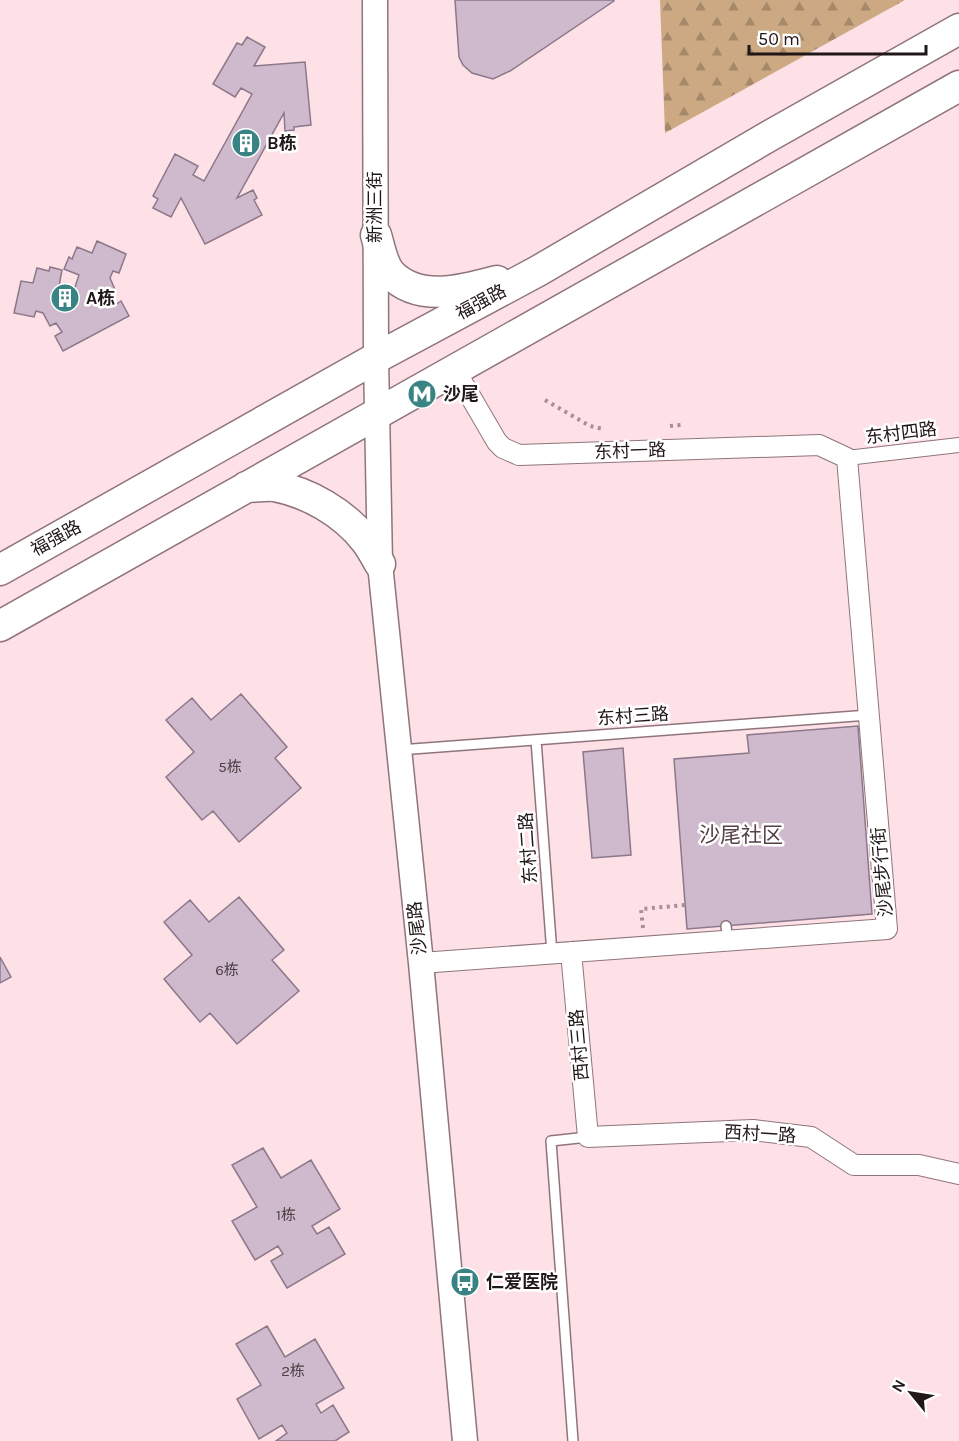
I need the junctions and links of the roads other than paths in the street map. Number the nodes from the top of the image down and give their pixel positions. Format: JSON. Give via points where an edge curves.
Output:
{"nodes":[{"id":1,"x":375,"y":0,"type":"edge"},
{"id":2,"x":959,"y":29,"type":"edge"},
{"id":3,"x":959,"y":86,"type":"edge"},
{"id":4,"x":376,"y":236,"type":"junction"},
{"id":5,"x":538,"y":271,"type":"junction"},
{"id":6,"x":376,"y":358,"type":"junction"},
{"id":7,"x":455,"y":370,"type":"junction"},
{"id":8,"x":376,"y":414,"type":"junction"},
{"id":9,"x":959,"y":445,"type":"edge"},
{"id":10,"x":847,"y":458,"type":"junction"},
{"id":11,"x":246,"y":487,"type":"junction"},
{"id":12,"x":59,"y":537,"type":"junction"},
{"id":13,"x":380,"y":564,"type":"junction"},
{"id":14,"x":0,"y":570,"type":"edge"},
{"id":15,"x":83,"y":579,"type":"junction"},
{"id":16,"x":0,"y":626,"type":"edge"},
{"id":17,"x":869,"y":715,"type":"junction"},
{"id":18,"x":536,"y":740,"type":"junction"},
{"id":19,"x":399,"y":750,"type":"junction"},
{"id":20,"x":561,"y":953,"type":"junction"},
{"id":21,"x":421,"y":963,"type":"junction"},
{"id":22,"x":588,"y":1137,"type":"junction"},
{"id":23,"x":959,"y":1174,"type":"edge"},
{"id":24,"x":465,"y":1441,"type":"edge"},
{"id":25,"x":573,"y":1441,"type":"edge"}],
"edges":[{"from":1,"to":4,"type":"street","name":"新洲三街"},
{"from":2,"to":5,"type":"main road","name":"福强路"},
{"from":3,"to":7,"type":"main road"},
{"from":4,"to":5,"type":"main road","via":[[391,273],[414,288],[438,292],[465,290]]},
{"from":4,"to":6,"type":"street","name":"新洲三街"},
{"from":5,"to":6,"type":"main road","name":"福强路"},
{"from":6,"to":8,"type":"street","name":"新洲三街"},
{"from":6,"to":12,"type":"main road","name":"福强路"},
{"from":7,"to":8,"type":"main road"},
{"from":7,"to":10,"type":"street","name":"东村一路","via":[[496,442],[519,454],[819,445]]},
{"from":8,"to":11,"type":"main road"},
{"from":8,"to":13,"type":"street","name":"沙尾路"},
{"from":9,"to":10,"type":"street","name":"东村四路"},
{"from":10,"to":17,"type":"street","name":"沙尾步行街"},
{"from":11,"to":13,"type":"main road","via":[[272,486],[297,492],[323,505],[354,528]]},
{"from":11,"to":15,"type":"main road"},
{"from":12,"to":14,"type":"main road","name":"福强路"},
{"from":12,"to":15,"type":"main road"},
{"from":13,"to":19,"type":"street","name":"沙尾路"},
{"from":15,"to":16,"type":"main road"},
{"from":17,"to":18,"type":"lane","name":"东村三路"},
{"from":17,"to":20,"type":"street","name":"沙尾步行街","via":[[887,929],[727,933]]},
{"from":18,"to":19,"type":"lane","name":"东村三路"},
{"from":18,"to":20,"type":"lane","name":"东村二路"},
{"from":19,"to":21,"type":"street","name":"沙尾路"},
{"from":20,"to":21,"type":"street","name":"沙尾步行街"},
{"from":20,"to":22,"type":"street","name":"西村三路"},
{"from":21,"to":24,"type":"street","name":"沙尾路"},
{"from":22,"to":23,"type":"street","name":"西村一路","via":[[753,1130],[812,1137],[854,1165],[919,1166]]},
{"from":22,"to":25,"type":"lane","via":[[551,1141]]}]}
